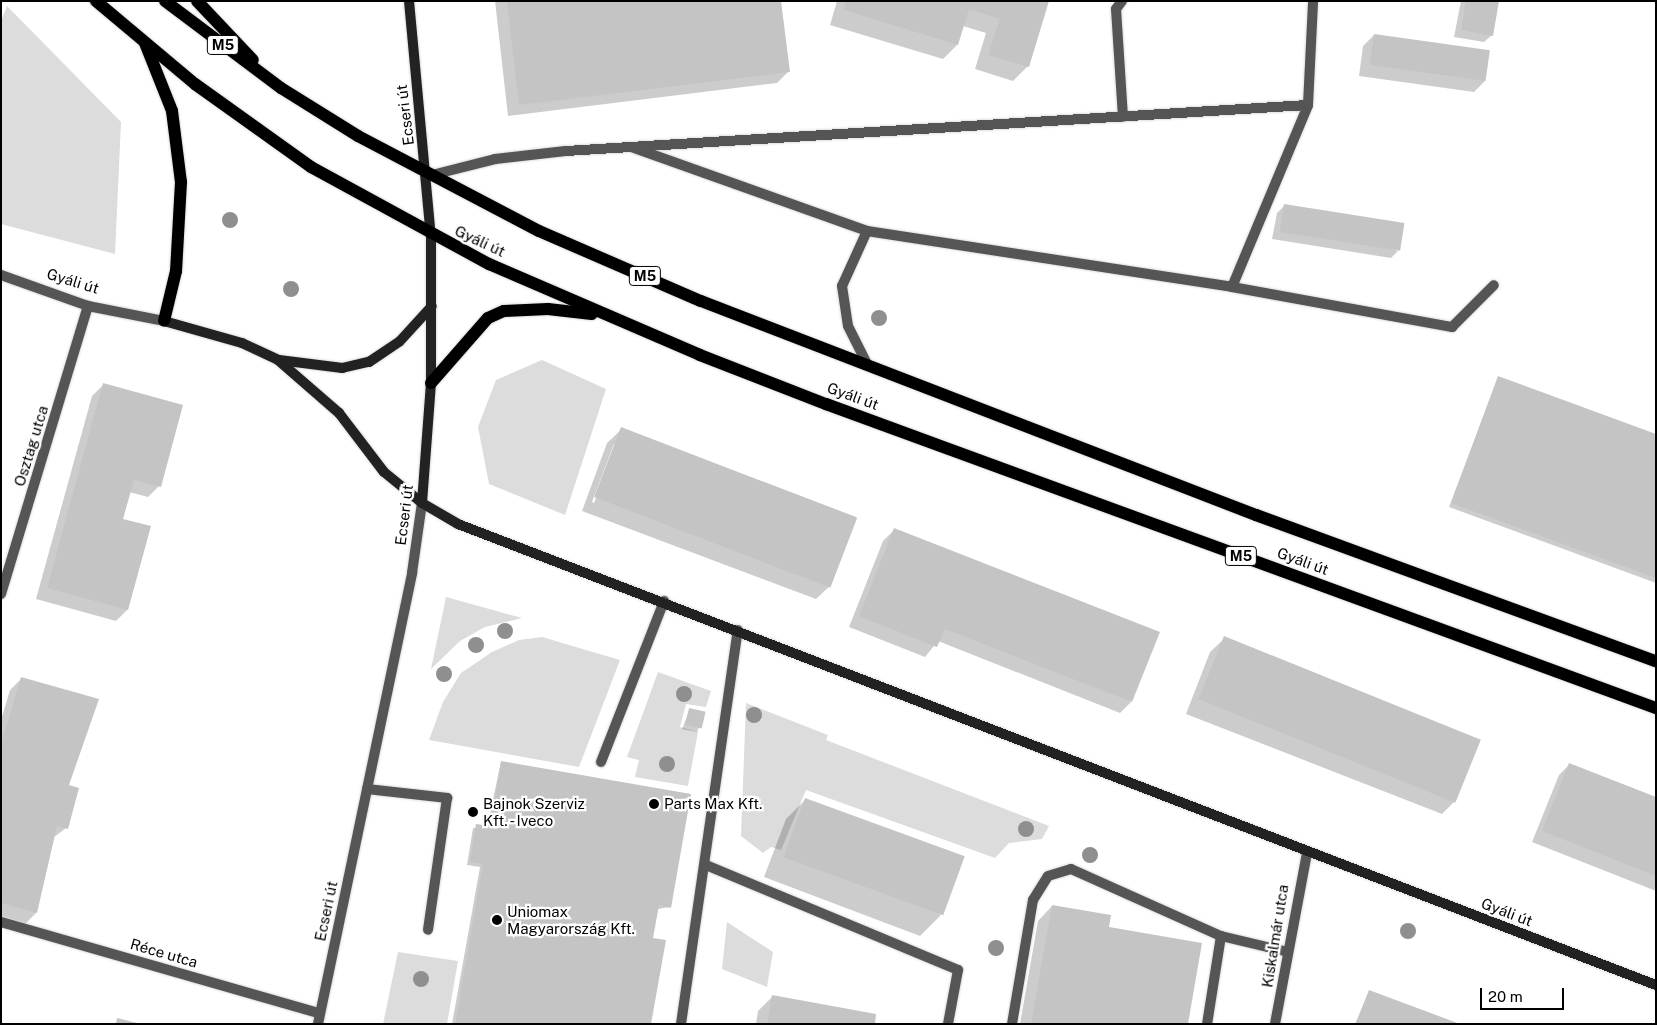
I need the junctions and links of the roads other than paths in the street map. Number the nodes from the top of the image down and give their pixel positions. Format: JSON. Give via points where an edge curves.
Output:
{"nodes":[{"id":1,"x":96,"y":1,"type":"edge"},
{"id":2,"x":165,"y":1,"type":"edge"},
{"id":3,"x":196,"y":1,"type":"edge"},
{"id":4,"x":409,"y":1,"type":"edge"},
{"id":5,"x":1122,"y":1,"type":"edge"},
{"id":6,"x":1313,"y":1,"type":"edge"},
{"id":7,"x":144,"y":42,"type":"junction"},
{"id":8,"x":281,"y":88,"type":"junction"},
{"id":9,"x":1308,"y":105,"type":"junction"},
{"id":10,"x":1122,"y":117,"type":"junction"},
{"id":11,"x":634,"y":148,"type":"junction"},
{"id":12,"x":428,"y":176,"type":"junction"},
{"id":13,"x":867,"y":231,"type":"junction"},
{"id":14,"x":431,"y":236,"type":"junction"},
{"id":15,"x":1,"y":275,"type":"edge"},
{"id":16,"x":1494,"y":285,"type":"dead end"},
{"id":17,"x":1232,"y":287,"type":"junction"},
{"id":18,"x":88,"y":306,"type":"junction"},
{"id":19,"x":432,"y":306,"type":"junction"},
{"id":20,"x":607,"y":316,"type":"junction"},
{"id":21,"x":164,"y":320,"type":"junction"},
{"id":22,"x":278,"y":360,"type":"junction"},
{"id":23,"x":867,"y":364,"type":"junction"},
{"id":24,"x":431,"y":383,"type":"junction"},
{"id":25,"x":422,"y":503,"type":"junction"},
{"id":26,"x":1,"y":594,"type":"edge"},
{"id":27,"x":664,"y":600,"type":"junction"},
{"id":28,"x":738,"y":630,"type":"junction"},
{"id":29,"x":1656,"y":661,"type":"edge"},
{"id":30,"x":1656,"y":708,"type":"edge"},
{"id":31,"x":601,"y":762,"type":"dead end"},
{"id":32,"x":367,"y":789,"type":"junction"},
{"id":33,"x":1307,"y":854,"type":"junction"},
{"id":34,"x":706,"y":865,"type":"junction"},
{"id":35,"x":1,"y":922,"type":"edge"},
{"id":36,"x":428,"y":930,"type":"dead end"},
{"id":37,"x":1221,"y":936,"type":"junction"},
{"id":38,"x":1288,"y":952,"type":"junction"},
{"id":39,"x":1656,"y":985,"type":"edge"},
{"id":40,"x":318,"y":1019,"type":"edge"},
{"id":41,"x":681,"y":1024,"type":"edge"},
{"id":42,"x":948,"y":1024,"type":"edge"},
{"id":43,"x":1012,"y":1024,"type":"edge"},
{"id":44,"x":1207,"y":1024,"type":"edge"},
{"id":45,"x":1275,"y":1024,"type":"edge"}],
"edges":[{"from":1,"to":7,"type":"main road","name":"Gyáli út","number":"M5"},
{"from":2,"to":8,"type":"main road","name":"Gyáli út","number":"M5"},
{"from":3,"to":8,"type":"main road"},
{"from":4,"to":12,"type":"street","name":"Ecseri út"},
{"from":5,"to":10,"type":"street","via":[[1116,9]]},
{"from":6,"to":9,"type":"street"},
{"from":7,"to":14,"type":"main road","name":"Gyáli út","number":"M5","via":[[277,145]]},
{"from":7,"to":21,"type":"main road","via":[[172,111],[181,182],[176,271]]},
{"from":8,"to":12,"type":"main road","name":"Gyáli út","number":"M5"},
{"from":9,"to":10,"type":"street"},
{"from":9,"to":17,"type":"street"},
{"from":10,"to":11,"type":"street"},
{"from":11,"to":12,"type":"street","via":[[495,159]]},
{"from":11,"to":13,"type":"street"},
{"from":12,"to":14,"type":"street","name":"Ecseri út"},
{"from":12,"to":23,"type":"main road","name":"Gyáli út","number":"M5","via":[[665,285]]},
{"from":13,"to":17,"type":"street"},
{"from":13,"to":23,"type":"street","via":[[842,286],[848,326]]},
{"from":14,"to":19,"type":"street","name":"Ecseri út"},
{"from":14,"to":20,"type":"main road","name":"Gyáli út","number":"M5"},
{"from":15,"to":18,"type":"street","name":"Gyáli út"},
{"from":16,"to":17,"type":"street","via":[[1452,327]]},
{"from":18,"to":21,"type":"street","name":"Gyáli út"},
{"from":18,"to":26,"type":"street","name":"Osztag utca"},
{"from":19,"to":22,"type":"street","name":"Gyáli út","via":[[400,341],[369,362],[342,368]]},
{"from":19,"to":24,"type":"street","name":"Ecseri út"},
{"from":20,"to":24,"type":"main road","via":[[548,309],[504,311],[473,331]]},
{"from":20,"to":30,"type":"main road","name":"Gyáli út","number":"M5","via":[[826,404]]},
{"from":21,"to":22,"type":"street","name":"Gyáli út","via":[[242,343]]},
{"from":22,"to":25,"type":"street","name":"Gyáli út","via":[[339,413],[384,472]]},
{"from":23,"to":29,"type":"main road","name":"Gyáli út","number":"M5","via":[[1256,515]]},
{"from":24,"to":25,"type":"street","name":"Ecseri út"},
{"from":25,"to":27,"type":"street","name":"Gyáli út","via":[[494,540]]},
{"from":25,"to":32,"type":"street","name":"Ecseri út","via":[[412,573]]},
{"from":27,"to":28,"type":"street","name":"Gyáli út"},
{"from":27,"to":31,"type":"street"},
{"from":28,"to":33,"type":"street","name":"Gyáli út"},
{"from":28,"to":34,"type":"street"},
{"from":32,"to":36,"type":"street","via":[[447,798]]},
{"from":32,"to":40,"type":"street","name":"Ecseri út"},
{"from":33,"to":38,"type":"street","name":"Kiskalmár utca"},
{"from":33,"to":39,"type":"street","name":"Gyáli út"},
{"from":34,"to":41,"type":"street"},
{"from":34,"to":42,"type":"street","via":[[958,970]]},
{"from":35,"to":40,"type":"street","name":"Réce utca"},
{"from":37,"to":38,"type":"street"},
{"from":37,"to":43,"type":"street","via":[[1072,869],[1048,876],[1033,900]]},
{"from":37,"to":44,"type":"street"},
{"from":38,"to":45,"type":"street","name":"Kiskalmár utca"}]}
